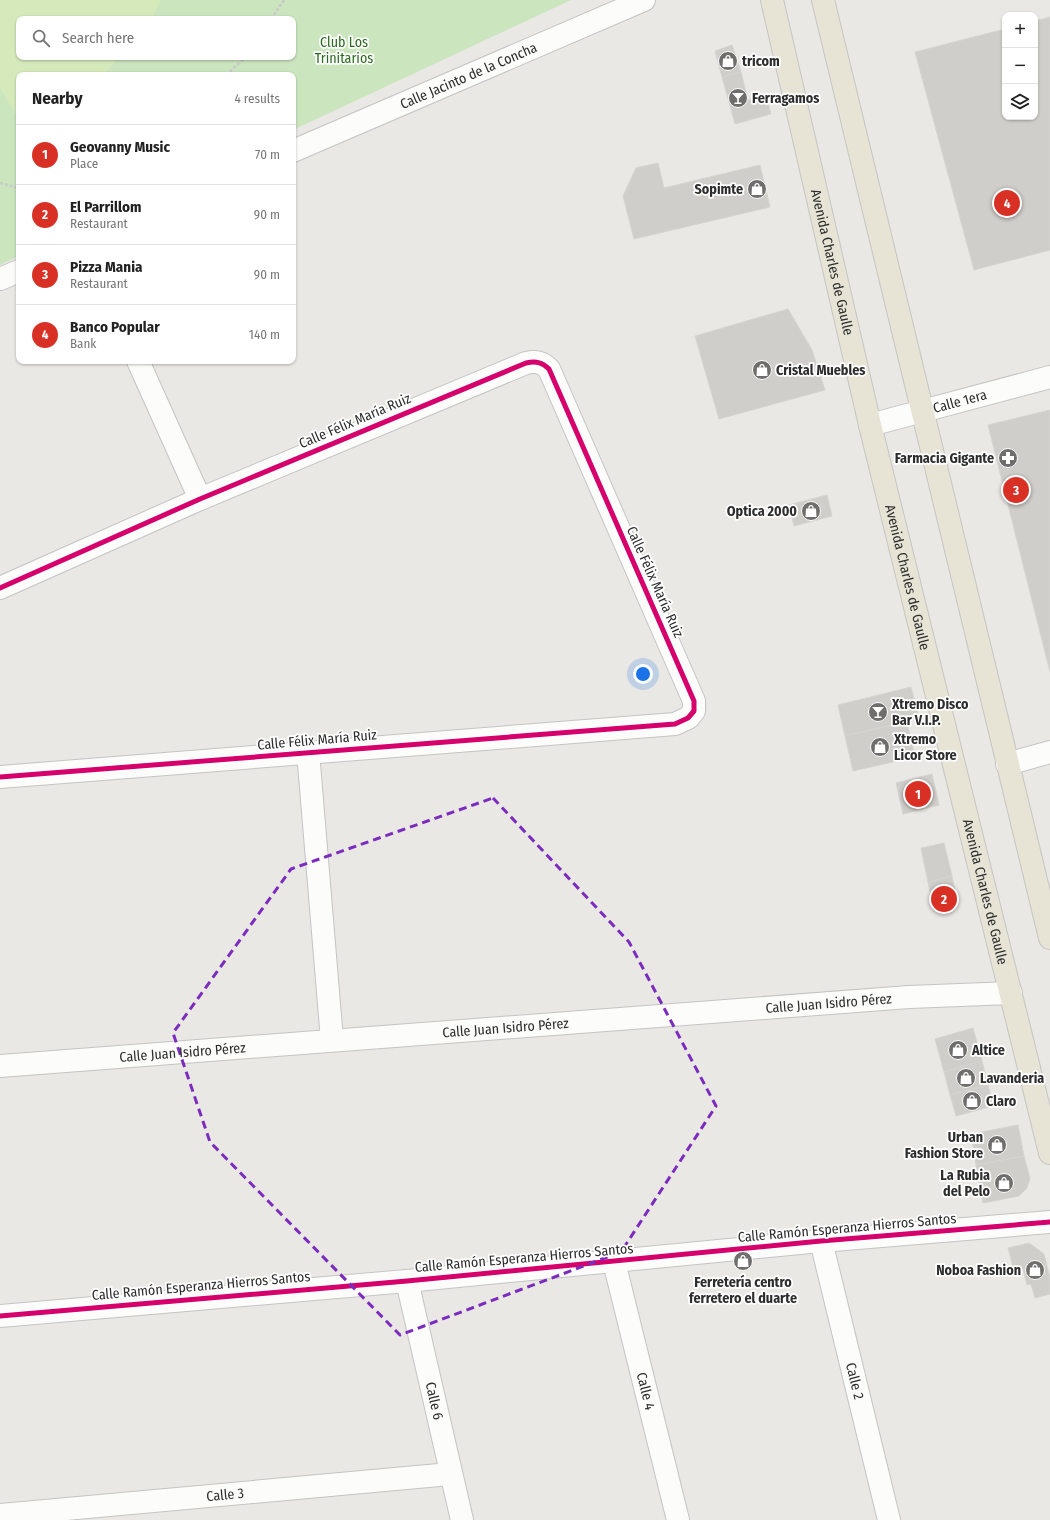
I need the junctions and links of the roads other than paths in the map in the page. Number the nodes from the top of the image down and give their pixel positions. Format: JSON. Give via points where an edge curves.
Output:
{"nodes":[{"id":1,"x":644,"y":0,"type":"edge"},
{"id":2,"x":772,"y":0,"type":"edge"},
{"id":3,"x":823,"y":0,"type":"edge"},
{"id":4,"x":296,"y":151,"type":"edge"},
{"id":5,"x":16,"y":272,"type":"edge"},
{"id":6,"x":0,"y":279,"type":"edge"},
{"id":7,"x":139,"y":364,"type":"edge"},
{"id":8,"x":1050,"y":377,"type":"edge"},
{"id":9,"x":922,"y":412,"type":"junction"},
{"id":10,"x":870,"y":425,"type":"junction"},
{"id":11,"x":200,"y":499,"type":"junction"},
{"id":12,"x":0,"y":588,"type":"edge"},
{"id":13,"x":308,"y":752,"type":"junction"},
{"id":14,"x":1050,"y":752,"type":"edge"},
{"id":15,"x":1007,"y":764,"type":"junction"},
{"id":16,"x":0,"y":777,"type":"edge"},
{"id":17,"x":1050,"y":938,"type":"edge"},
{"id":18,"x":1011,"y":993,"type":"junction"},
{"id":19,"x":332,"y":1040,"type":"junction"},
{"id":20,"x":0,"y":1066,"type":"edge"},
{"id":21,"x":1050,"y":1153,"type":"edge"},
{"id":22,"x":1050,"y":1222,"type":"edge"},
{"id":23,"x":821,"y":1241,"type":"junction"},
{"id":24,"x":614,"y":1262,"type":"junction"},
{"id":25,"x":407,"y":1281,"type":"junction"},
{"id":26,"x":0,"y":1316,"type":"edge"},
{"id":27,"x":450,"y":1474,"type":"junction"},
{"id":28,"x":0,"y":1515,"type":"edge"},
{"id":29,"x":462,"y":1520,"type":"edge"},
{"id":30,"x":678,"y":1520,"type":"edge"},
{"id":31,"x":889,"y":1520,"type":"edge"}],
"edges":[{"from":1,"to":4,"type":"street","name":"Calle Jacinto de la Concha"},
{"from":2,"to":10,"type":"main road","name":"Avenida Charles de Gaulle"},
{"from":3,"to":9,"type":"main road"},
{"from":5,"to":6,"type":"street"},
{"from":7,"to":11,"type":"street"},
{"from":8,"to":9,"type":"street","name":"Calle 1era"},
{"from":9,"to":10,"type":"street","name":"Calle 1era"},
{"from":9,"to":15,"type":"main road"},
{"from":10,"to":18,"type":"main road","name":"Avenida Charles de Gaulle"},
{"from":11,"to":12,"type":"street","name":"Calle Félix María Ruiz"},
{"from":11,"to":13,"type":"street","name":"Calle Félix María Ruiz","via":[[526,363],[535,361],[543,364],[549,369],[694,701],[694,711],[688,718],[674,724]]},
{"from":13,"to":16,"type":"street","name":"Calle Félix María Ruiz"},
{"from":13,"to":19,"type":"street","name":"Calle Félix María Ruiz"},
{"from":14,"to":15,"type":"street"},
{"from":15,"to":17,"type":"main road"},
{"from":18,"to":19,"type":"street","name":"Calle Juan Isidro Pérez","via":[[909,997]]},
{"from":18,"to":21,"type":"main road","name":"Avenida Charles de Gaulle"},
{"from":19,"to":20,"type":"street","name":"Calle Juan Isidro Pérez"},
{"from":22,"to":23,"type":"street","name":"Calle Ramón Esperanza Hierros Santos"},
{"from":23,"to":24,"type":"street","name":"Calle Ramón Esperanza Hierros Santos"},
{"from":23,"to":31,"type":"street","name":"Calle 2"},
{"from":24,"to":25,"type":"street","name":"Calle Ramón Esperanza Hierros Santos"},
{"from":24,"to":30,"type":"street","name":"Calle 4"},
{"from":25,"to":26,"type":"street","name":"Calle Ramón Esperanza Hierros Santos"},
{"from":25,"to":27,"type":"street","name":"Calle 6"},
{"from":27,"to":28,"type":"street","name":"Calle 3"},
{"from":27,"to":29,"type":"street","name":"Calle 6"}]}
